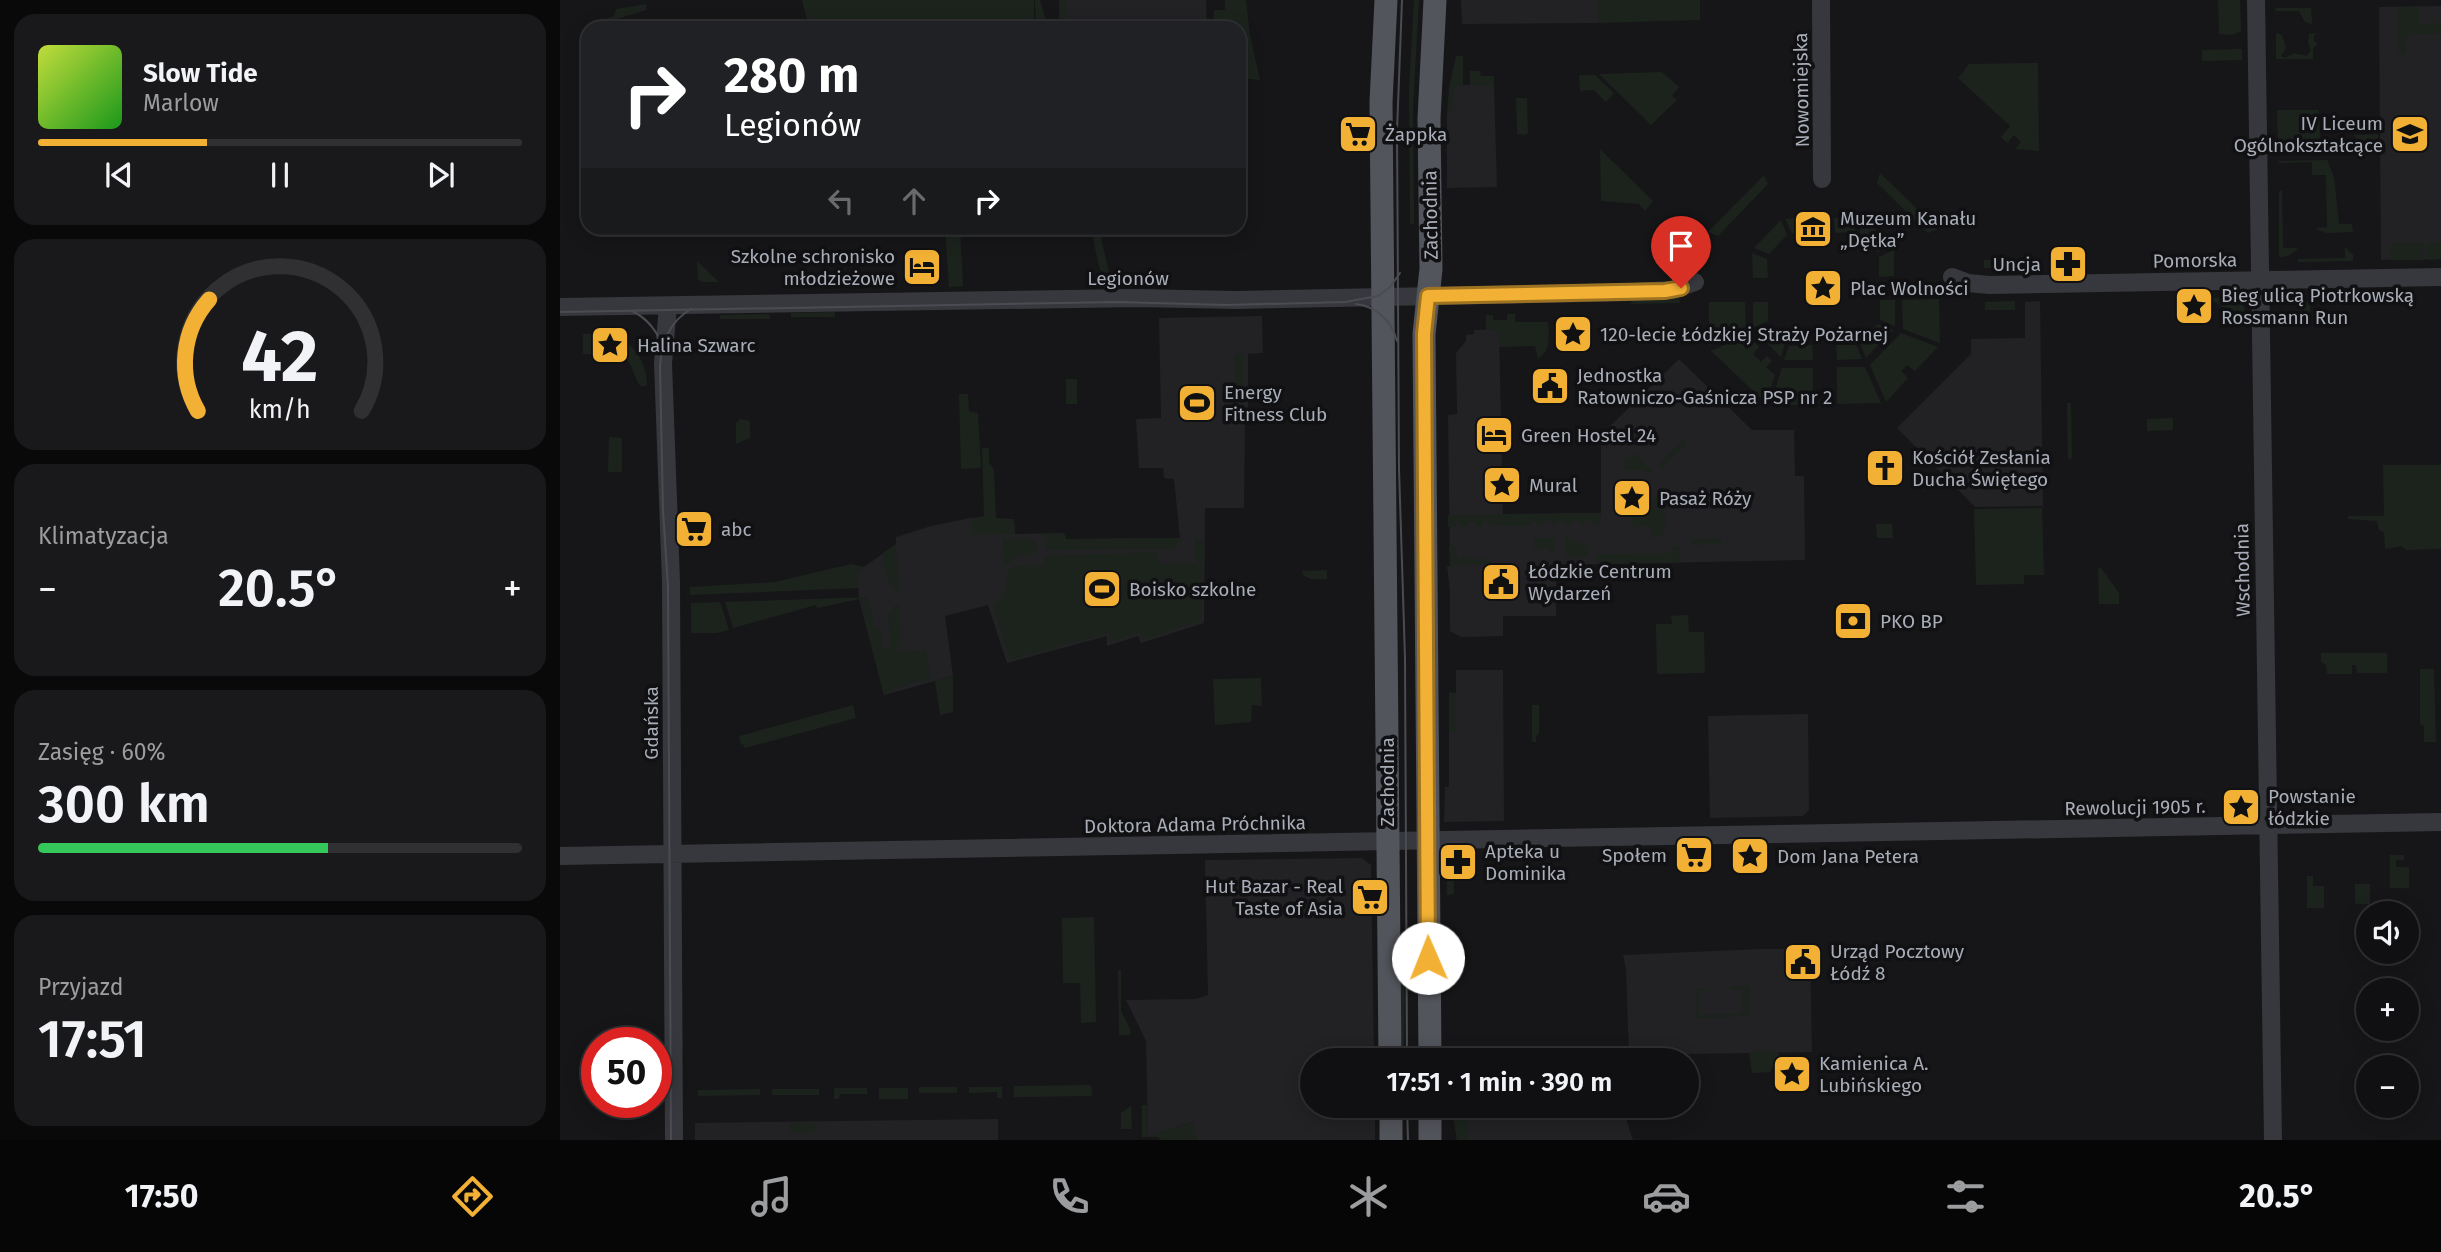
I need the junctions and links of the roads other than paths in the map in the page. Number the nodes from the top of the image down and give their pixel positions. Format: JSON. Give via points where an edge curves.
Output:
{"nodes":[{"id":1,"x":1386,"y":0,"type":"edge"},
{"id":2,"x":1436,"y":0,"type":"edge"},
{"id":3,"x":1821,"y":0,"type":"edge"},
{"id":4,"x":2256,"y":0,"type":"edge"},
{"id":5,"x":1822,"y":179,"type":"dead end"},
{"id":6,"x":1952,"y":276,"type":"dead end"},
{"id":7,"x":2441,"y":277,"type":"edge"},
{"id":8,"x":2259,"y":280,"type":"junction"},
{"id":9,"x":1695,"y":282,"type":"dead end"},
{"id":10,"x":1428,"y":296,"type":"junction"},
{"id":11,"x":1382,"y":297,"type":"junction"},
{"id":12,"x":668,"y":306,"type":"junction"},
{"id":13,"x":560,"y":307,"type":"edge"},
{"id":14,"x":2441,"y":822,"type":"edge"},
{"id":15,"x":2267,"y":825,"type":"junction"},
{"id":16,"x":1831,"y":834,"type":"joint"},
{"id":17,"x":1427,"y":839,"type":"junction"},
{"id":18,"x":1388,"y":840,"type":"junction"},
{"id":19,"x":672,"y":853,"type":"junction"},
{"id":20,"x":560,"y":856,"type":"edge"},
{"id":21,"x":1390,"y":1048,"type":"edge"},
{"id":22,"x":1430,"y":1048,"type":"edge"},
{"id":23,"x":1391,"y":1118,"type":"edge"},
{"id":24,"x":1430,"y":1118,"type":"edge"},
{"id":25,"x":674,"y":1140,"type":"edge"},
{"id":26,"x":1391,"y":1140,"type":"edge"},
{"id":27,"x":1430,"y":1140,"type":"edge"},
{"id":28,"x":2273,"y":1140,"type":"edge"}],
"edges":[{"from":1,"to":11,"type":"main road","name":"Zachodnia","via":[[1381,102]]},
{"from":2,"to":10,"type":"main road","name":"Zachodnia","via":[[1429,119]]},
{"from":3,"to":5,"type":"street","name":"Nowomiejska"},
{"from":4,"to":8,"type":"street","name":"Wschodnia"},
{"from":6,"to":8,"type":"street","name":"Pomorska","via":[[1989,285]]},
{"from":7,"to":8,"type":"street","name":"Pomorska"},
{"from":8,"to":15,"type":"street","name":"Wschodnia"},
{"from":9,"to":10,"type":"street","name":"Legionów","via":[[1665,291]]},
{"from":10,"to":11,"type":"street","name":"Legionów"},
{"from":10,"to":17,"type":"main road","name":"Zachodnia","via":[[1424,334]]},
{"from":11,"to":12,"type":"street","name":"Legionów"},
{"from":11,"to":18,"type":"main road","name":"Zachodnia"},
{"from":12,"to":13,"type":"street","name":"Legionów"},
{"from":12,"to":19,"type":"street","name":"Gdańska","via":[[663,363],[671,582]]},
{"from":14,"to":15,"type":"street","name":"Rewolucji 1905 r."},
{"from":15,"to":16,"type":"street","name":"Rewolucji 1905 r."},
{"from":15,"to":28,"type":"street","name":"Wschodnia"},
{"from":16,"to":17,"type":"street","name":"Doktora Adama Próchnika"},
{"from":17,"to":18,"type":"street","name":"Doktora Adama Próchnika"},
{"from":17,"to":22,"type":"main road","name":"Zachodnia"},
{"from":18,"to":19,"type":"street","name":"Doktora Adama Próchnika"},
{"from":18,"to":21,"type":"main road","name":"Zachodnia"},
{"from":19,"to":20,"type":"street","name":"Doktora Adama Próchnika"},
{"from":19,"to":25,"type":"street","name":"Gdańska"},
{"from":23,"to":26,"type":"main road"},
{"from":24,"to":27,"type":"main road"}]}
